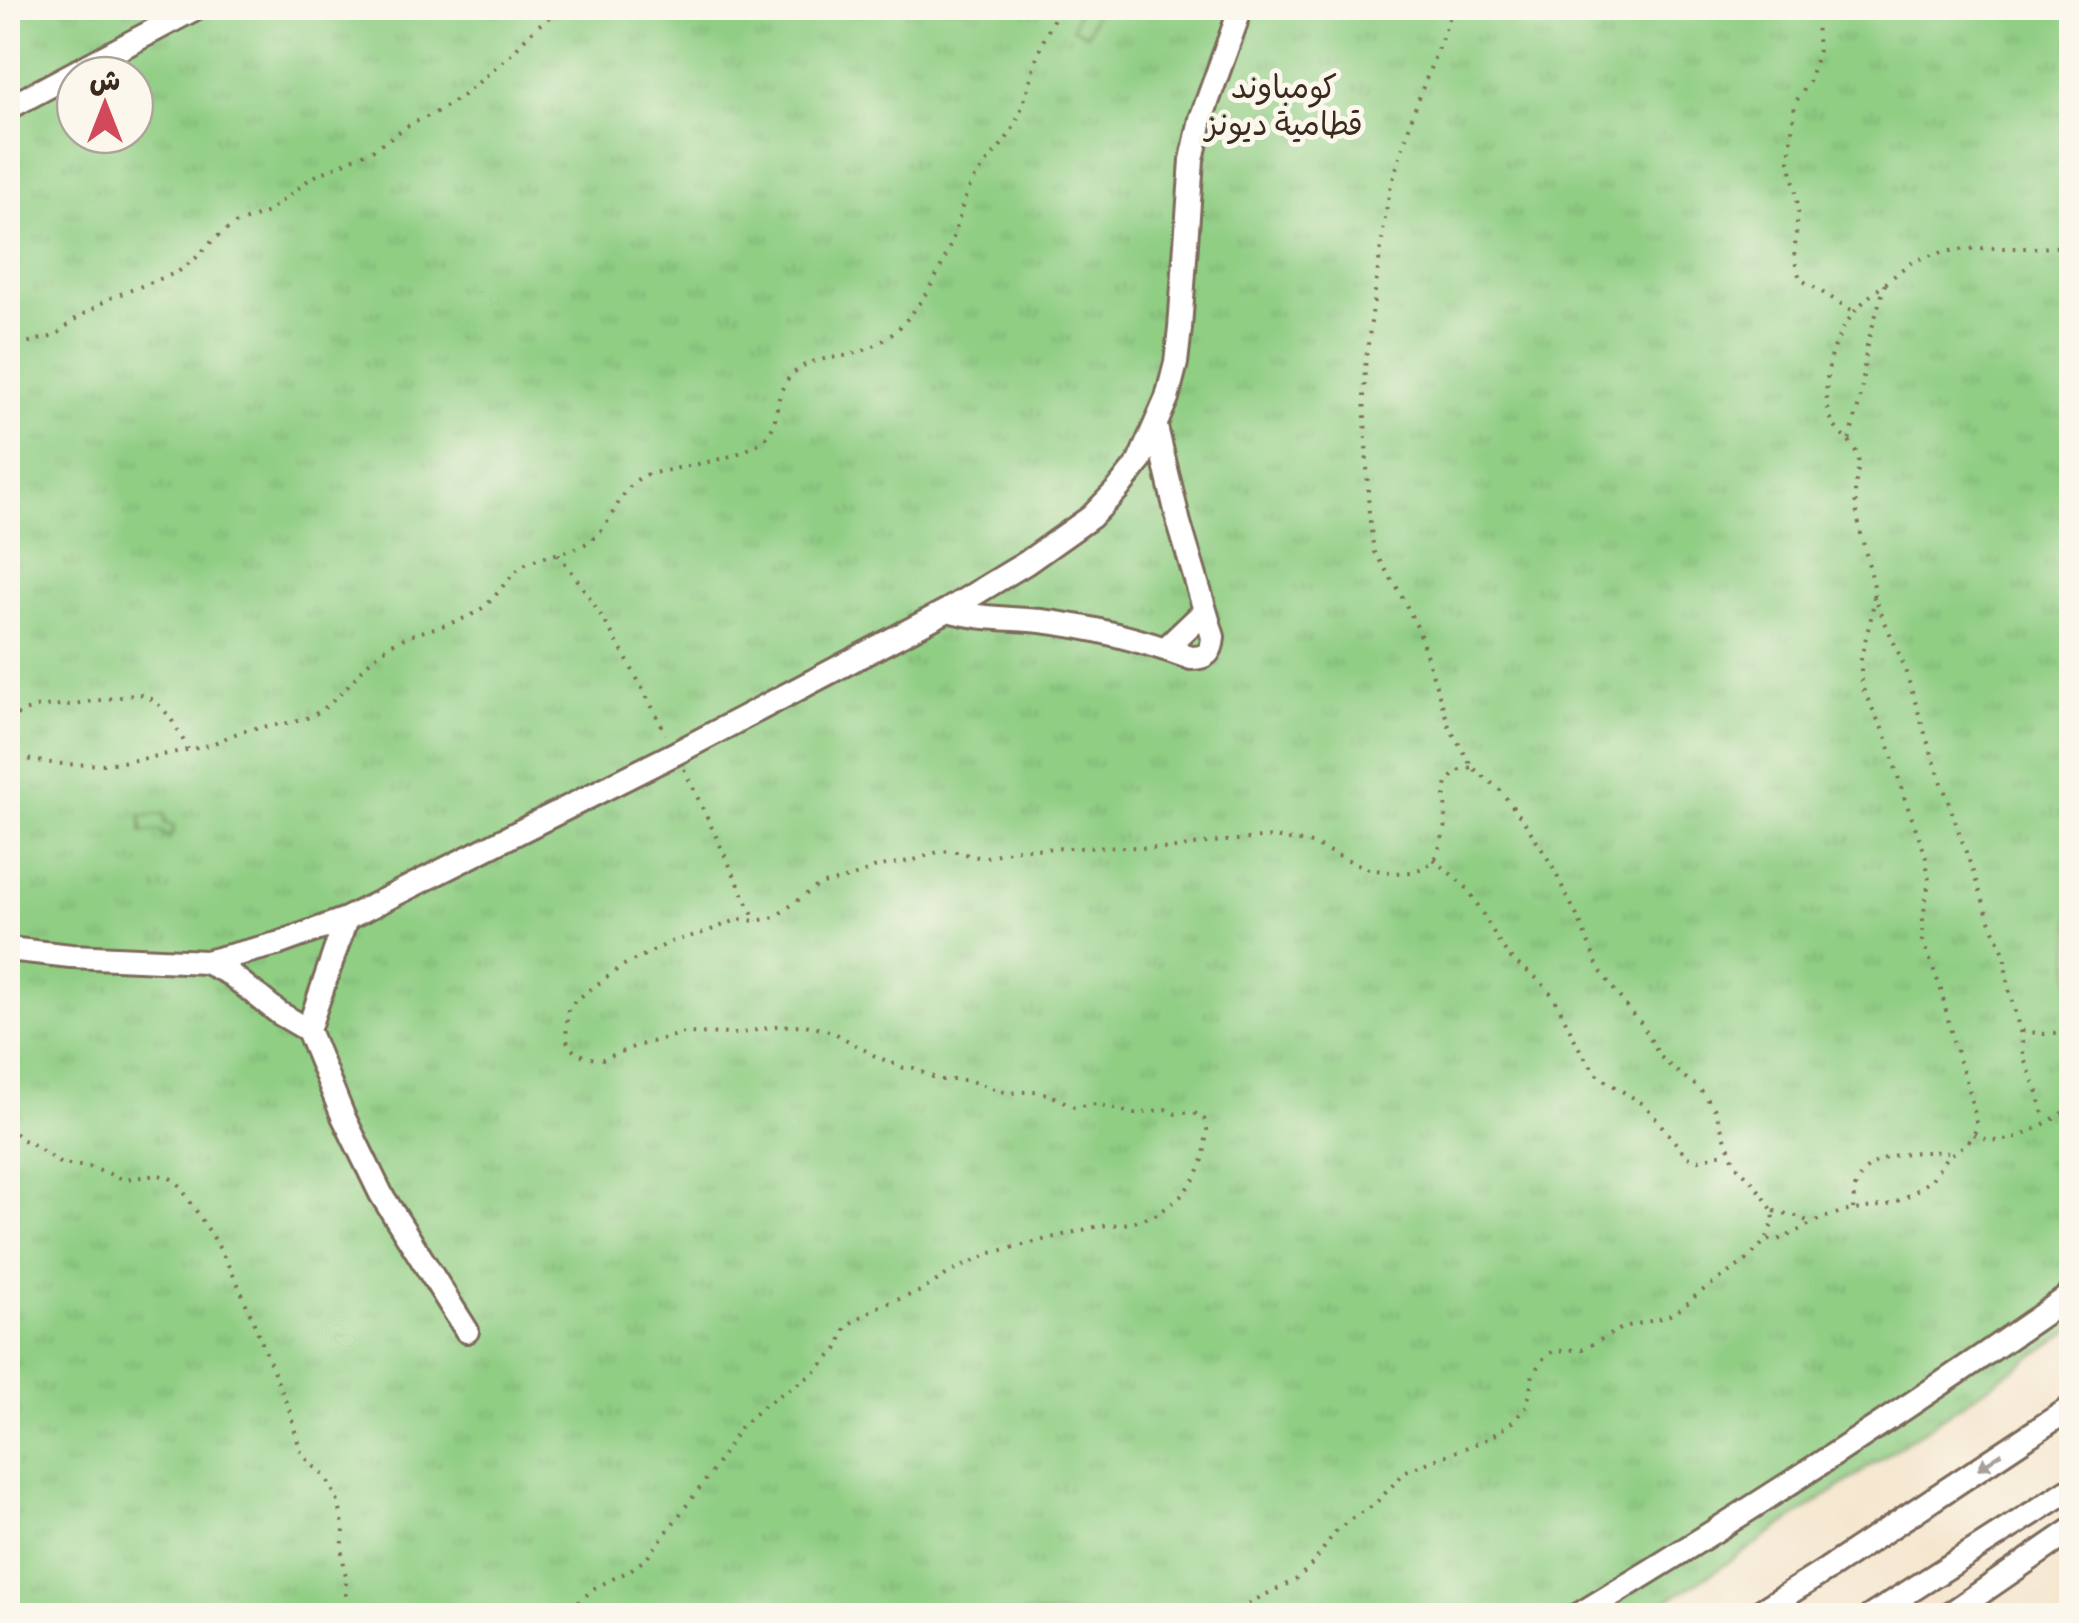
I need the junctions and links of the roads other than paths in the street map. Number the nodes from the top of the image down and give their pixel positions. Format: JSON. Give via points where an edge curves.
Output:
{"nodes":[{"id":1,"x":196,"y":8,"type":"edge"},
{"id":2,"x":1240,"y":8,"type":"edge"},
{"id":3,"x":8,"y":108,"type":"edge"},
{"id":4,"x":1156,"y":427,"type":"junction"},
{"id":5,"x":948,"y":610,"type":"junction"},
{"id":6,"x":1205,"y":611,"type":"junction"},
{"id":7,"x":1165,"y":648,"type":"junction"},
{"id":8,"x":346,"y":919,"type":"junction"},
{"id":9,"x":8,"y":949,"type":"edge"},
{"id":10,"x":206,"y":962,"type":"junction"},
{"id":11,"x":308,"y":1030,"type":"junction"},
{"id":12,"x":2072,"y":1294,"type":"edge"},
{"id":13,"x":467,"y":1331,"type":"dead end"},
{"id":14,"x":2072,"y":1407,"type":"edge"},
{"id":15,"x":2072,"y":1488,"type":"edge"},
{"id":16,"x":2072,"y":1530,"type":"edge"},
{"id":17,"x":1577,"y":1616,"type":"edge"},
{"id":18,"x":1753,"y":1616,"type":"edge"},
{"id":19,"x":1872,"y":1616,"type":"edge"},
{"id":20,"x":1947,"y":1616,"type":"edge"}],
"edges":[{"from":1,"to":3,"type":"street"},
{"from":2,"to":4,"type":"street","via":[[1192,160],[1176,363]]},
{"from":4,"to":5,"type":"street","via":[[1139,462],[1091,517]]},
{"from":4,"to":6,"type":"street"},
{"from":5,"to":7,"type":"street","via":[[1111,632]]},
{"from":5,"to":8,"type":"street"},
{"from":6,"to":7,"type":"street"},
{"from":6,"to":7,"type":"street","via":[[1213,637],[1209,653],[1191,658]]},
{"from":8,"to":10,"type":"street"},
{"from":8,"to":11,"type":"street"},
{"from":9,"to":10,"type":"street"},
{"from":10,"to":11,"type":"street"},
{"from":11,"to":13,"type":"street","via":[[382,1194]]},
{"from":12,"to":17,"type":"street"},
{"from":14,"to":18,"type":"street","one_way":true},
{"from":15,"to":19,"type":"street"},
{"from":16,"to":20,"type":"street"}]}
